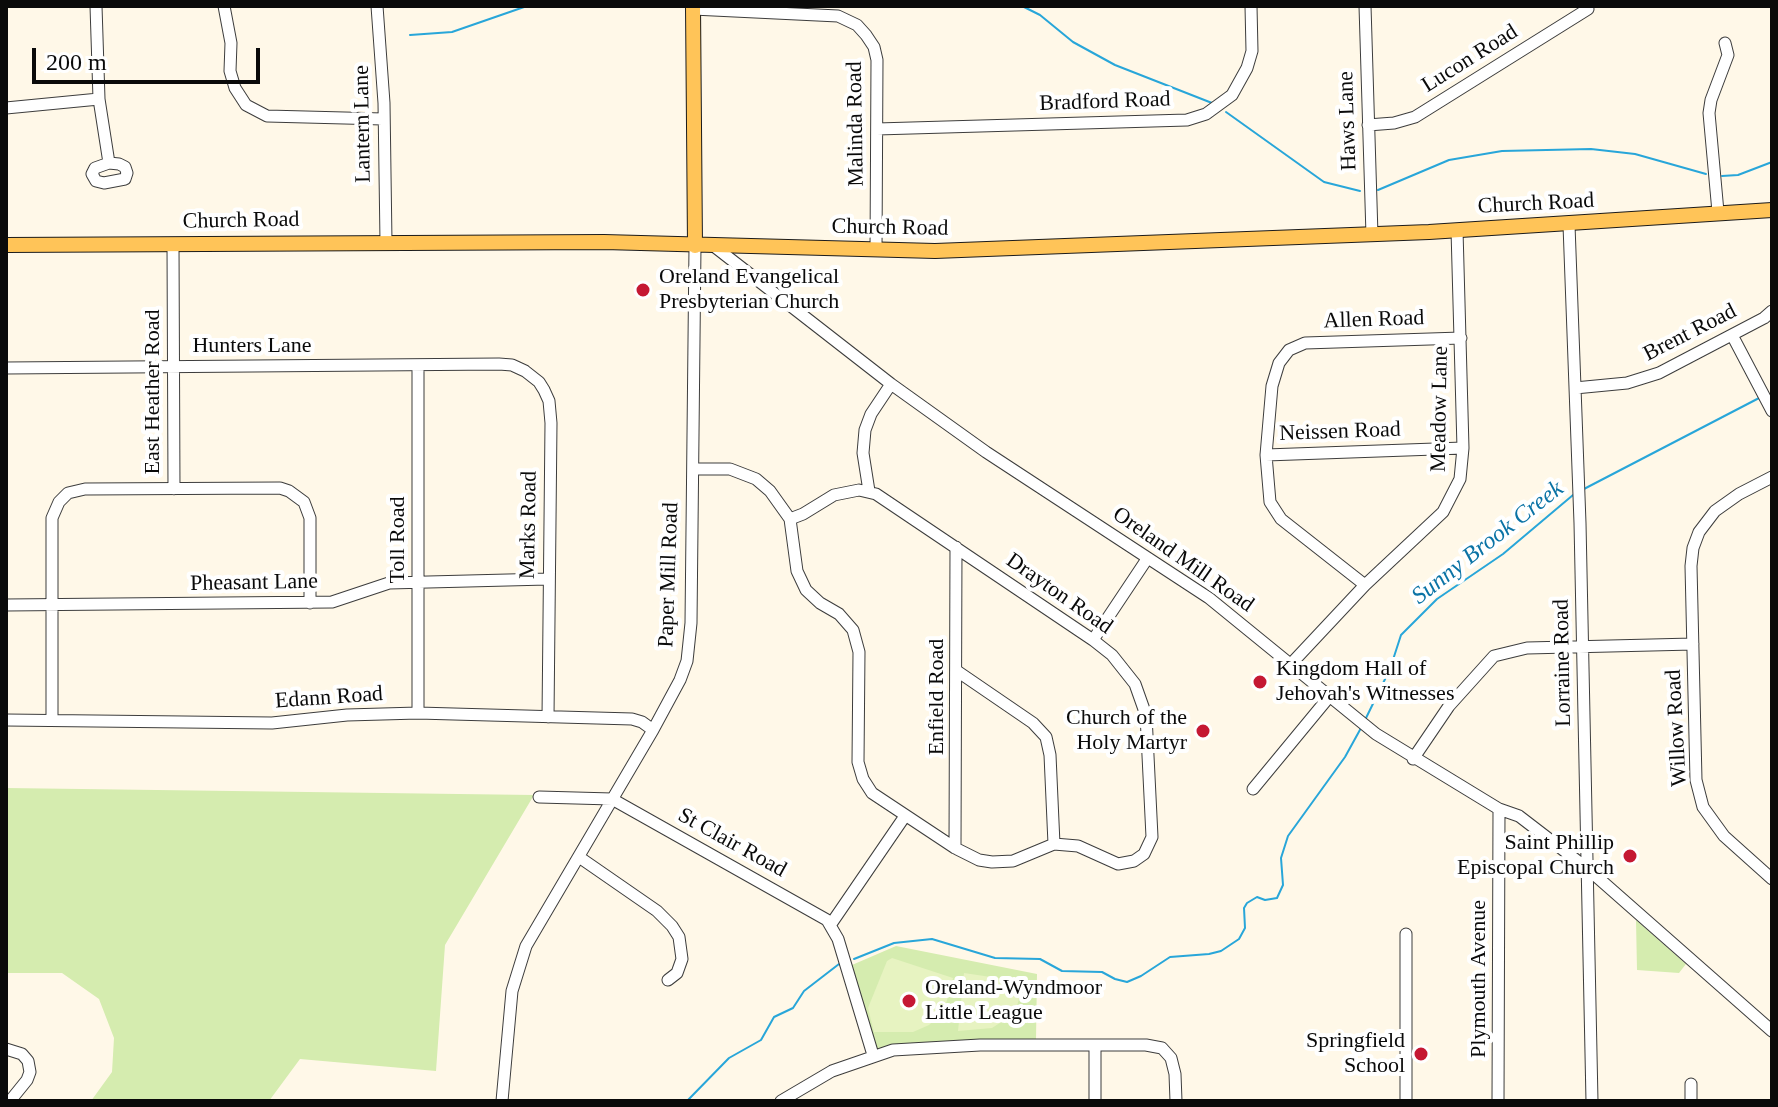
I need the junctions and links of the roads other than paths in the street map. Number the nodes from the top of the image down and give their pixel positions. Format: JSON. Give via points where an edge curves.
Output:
{"nodes":[{"id":1,"x":96,"y":6,"type":"edge"},
{"id":2,"x":224,"y":6,"type":"edge"},
{"id":3,"x":377,"y":6,"type":"edge"},
{"id":4,"x":1251,"y":6,"type":"edge"},
{"id":5,"x":1365,"y":6,"type":"edge"},
{"id":6,"x":693,"y":8,"type":"edge"},
{"id":7,"x":1588,"y":9,"type":"dead end"},
{"id":8,"x":1725,"y":43,"type":"dead end"},
{"id":9,"x":99,"y":99,"type":"junction"},
{"id":10,"x":6,"y":108,"type":"edge"},
{"id":11,"x":383,"y":119,"type":"junction"},
{"id":12,"x":1368,"y":125,"type":"junction"},
{"id":13,"x":877,"y":129,"type":"junction"},
{"id":14,"x":109,"y":163,"type":"dead end"},
{"id":15,"x":1772,"y":210,"type":"edge"},
{"id":16,"x":1718,"y":212,"type":"junction"},
{"id":17,"x":1569,"y":225,"type":"junction"},
{"id":18,"x":1457,"y":230,"type":"junction"},
{"id":19,"x":1372,"y":235,"type":"junction"},
{"id":20,"x":386,"y":242,"type":"junction"},
{"id":21,"x":173,"y":244,"type":"junction"},
{"id":22,"x":6,"y":245,"type":"edge"},
{"id":23,"x":695,"y":246,"type":"junction"},
{"id":24,"x":715,"y":247,"type":"junction"},
{"id":25,"x":876,"y":250,"type":"junction"},
{"id":26,"x":1772,"y":311,"type":"edge"},
{"id":27,"x":1732,"y":335,"type":"junction"},
{"id":28,"x":1461,"y":338,"type":"junction"},
{"id":29,"x":499,"y":364,"type":"joint"},
{"id":30,"x":418,"y":366,"type":"junction"},
{"id":31,"x":173,"y":367,"type":"junction"},
{"id":32,"x":6,"y":368,"type":"edge"},
{"id":33,"x":891,"y":384,"type":"junction"},
{"id":34,"x":1575,"y":388,"type":"junction"},
{"id":35,"x":1767,"y":402,"type":"edge"},
{"id":36,"x":1463,"y":448,"type":"junction"},
{"id":37,"x":1266,"y":455,"type":"junction"},
{"id":38,"x":694,"y":469,"type":"junction"},
{"id":39,"x":1772,"y":477,"type":"edge"},
{"id":40,"x":174,"y":489,"type":"junction"},
{"id":41,"x":869,"y":491,"type":"junction"},
{"id":42,"x":790,"y":519,"type":"junction"},
{"id":43,"x":956,"y":547,"type":"junction"},
{"id":44,"x":1147,"y":559,"type":"junction"},
{"id":45,"x":547,"y":579,"type":"junction"},
{"id":46,"x":418,"y":582,"type":"junction"},
{"id":47,"x":1365,"y":585,"type":"junction"},
{"id":48,"x":310,"y":603,"type":"junction"},
{"id":49,"x":6,"y":605,"type":"edge"},
{"id":50,"x":53,"y":605,"type":"junction"},
{"id":51,"x":1093,"y":640,"type":"junction"},
{"id":52,"x":1693,"y":644,"type":"junction"},
{"id":53,"x":1582,"y":647,"type":"junction"},
{"id":54,"x":1290,"y":665,"type":"junction"},
{"id":55,"x":957,"y":671,"type":"junction"},
{"id":56,"x":1329,"y":697,"type":"junction"},
{"id":57,"x":418,"y":713,"type":"junction"},
{"id":58,"x":548,"y":717,"type":"junction"},
{"id":59,"x":6,"y":720,"type":"edge"},
{"id":60,"x":52,"y":720,"type":"junction"},
{"id":61,"x":653,"y":730,"type":"junction"},
{"id":62,"x":1413,"y":759,"type":"junction"},
{"id":63,"x":1253,"y":789,"type":"dead end"},
{"id":64,"x":539,"y":797,"type":"dead end"},
{"id":65,"x":612,"y":799,"type":"junction"},
{"id":66,"x":1499,"y":809,"type":"junction"},
{"id":67,"x":905,"y":816,"type":"junction"},
{"id":68,"x":1054,"y":844,"type":"junction"},
{"id":69,"x":955,"y":848,"type":"junction"},
{"id":70,"x":579,"y":857,"type":"junction"},
{"id":71,"x":1588,"y":869,"type":"junction"},
{"id":72,"x":1772,"y":879,"type":"edge"},
{"id":73,"x":831,"y":924,"type":"junction"},
{"id":74,"x":1406,"y":934,"type":"dead end"},
{"id":75,"x":668,"y":980,"type":"dead end"},
{"id":76,"x":1772,"y":1031,"type":"edge"},
{"id":77,"x":1095,"y":1046,"type":"junction"},
{"id":78,"x":6,"y":1049,"type":"edge"},
{"id":79,"x":873,"y":1055,"type":"junction"},
{"id":80,"x":1691,"y":1084,"type":"dead end"},
{"id":81,"x":10,"y":1101,"type":"edge"},
{"id":82,"x":502,"y":1101,"type":"edge"},
{"id":83,"x":781,"y":1101,"type":"edge"},
{"id":84,"x":1095,"y":1101,"type":"edge"},
{"id":85,"x":1176,"y":1101,"type":"edge"},
{"id":86,"x":1406,"y":1101,"type":"edge"},
{"id":87,"x":1498,"y":1101,"type":"edge"},
{"id":88,"x":1592,"y":1101,"type":"edge"},
{"id":89,"x":1691,"y":1101,"type":"edge"}],
"edges":[{"from":1,"to":9,"type":"street"},
{"from":2,"to":11,"type":"street","via":[[230,71],[246,105],[267,116]]},
{"from":3,"to":11,"type":"street","name":"Lantern Lane"},
{"from":4,"to":13,"type":"street","name":"Bradford Road","via":[[1252,51],[1241,83],[1221,105],[1187,120]]},
{"from":5,"to":12,"type":"street","name":"Haws Lane"},
{"from":6,"to":13,"type":"street","name":"Malinda Road","via":[[838,16],[857,25],[877,60]]},
{"from":6,"to":23,"type":"main road","name":"Paper Mill Road"},
{"from":7,"to":12,"type":"street","name":"Lucon Road","via":[[1415,117]]},
{"from":8,"to":16,"type":"street","via":[[1728,55],[1709,113]]},
{"from":9,"to":10,"type":"street"},
{"from":9,"to":14,"type":"street"},
{"from":11,"to":20,"type":"street","name":"Lantern Lane"},
{"from":12,"to":19,"type":"street","name":"Haws Lane"},
{"from":13,"to":25,"type":"street","name":"Malinda Road"},
{"from":15,"to":16,"type":"main road","name":"Church Road"},
{"from":16,"to":17,"type":"main road","name":"Church Road"},
{"from":17,"to":18,"type":"main road","name":"Church Road"},
{"from":17,"to":34,"type":"street","name":"Lorraine Road"},
{"from":18,"to":19,"type":"main road","name":"Church Road"},
{"from":18,"to":28,"type":"street","name":"Meadow Lane"},
{"from":19,"to":25,"type":"main road","name":"Church Road"},
{"from":20,"to":21,"type":"main road","name":"Church Road"},
{"from":20,"to":23,"type":"main road","name":"Church Road"},
{"from":21,"to":22,"type":"main road","name":"Church Road"},
{"from":21,"to":31,"type":"street","name":"East Heather Road"},
{"from":23,"to":24,"type":"main road","name":"Church Road"},
{"from":23,"to":38,"type":"street","name":"Paper Mill Road"},
{"from":24,"to":25,"type":"main road","name":"Church Road"},
{"from":24,"to":33,"type":"street","name":"Oreland Mill Road"},
{"from":26,"to":27,"type":"street","name":"Brent Road"},
{"from":27,"to":34,"type":"street","name":"Brent Road","via":[[1644,379]]},
{"from":27,"to":35,"type":"street"},
{"from":28,"to":36,"type":"street","name":"Meadow Lane"},
{"from":28,"to":37,"type":"street","name":"Allen Road","via":[[1305,343],[1289,350],[1272,386]]},
{"from":29,"to":30,"type":"street","name":"Hunters Lane"},
{"from":29,"to":45,"type":"street","name":"Marks Road","via":[[525,371],[539,382],[549,401]]},
{"from":30,"to":31,"type":"street","name":"Hunters Lane"},
{"from":30,"to":46,"type":"street","name":"Toll Road"},
{"from":31,"to":32,"type":"street","name":"Hunters Lane"},
{"from":31,"to":40,"type":"street","name":"East Heather Road"},
{"from":33,"to":41,"type":"street","via":[[865,430]]},
{"from":33,"to":44,"type":"street","name":"Oreland Mill Road"},
{"from":34,"to":53,"type":"street","name":"Lorraine Road"},
{"from":36,"to":37,"type":"street","name":"Neissen Road"},
{"from":36,"to":47,"type":"street","name":"Meadow Lane","via":[[1460,479],[1443,512]]},
{"from":37,"to":47,"type":"street","via":[[1270,502],[1281,519]]},
{"from":38,"to":42,"type":"street","via":[[721,468],[756,479]]},
{"from":38,"to":61,"type":"street","name":"Paper Mill Road","via":[[689,649],[684,671]]},
{"from":39,"to":52,"type":"street","name":"Willow Road","via":[[1715,511],[1699,532],[1691,566]]},
{"from":40,"to":48,"type":"street","via":[[280,488],[297,495],[310,518]]},
{"from":40,"to":50,"type":"street","name":"East Heather Road","via":[[85,489],[62,498],[52,518]]},
{"from":41,"to":42,"type":"street","via":[[834,495]]},
{"from":41,"to":43,"type":"street","name":"Drayton Road"},
{"from":42,"to":67,"type":"street","via":[[798,577],[816,600],[846,621],[857,639],[861,774],[872,793]]},
{"from":43,"to":51,"type":"street","name":"Drayton Road"},
{"from":43,"to":55,"type":"street","name":"Enfield Road"},
{"from":44,"to":51,"type":"street"},
{"from":44,"to":54,"type":"street","name":"Oreland Mill Road","via":[[1209,598]]},
{"from":45,"to":46,"type":"street","name":"Pheasant Lane"},
{"from":45,"to":58,"type":"street","name":"Marks Road"},
{"from":46,"to":48,"type":"street","name":"Pheasant Lane","via":[[389,583],[344,600]]},
{"from":46,"to":57,"type":"street","name":"Toll Road"},
{"from":47,"to":54,"type":"street","name":"Meadow Lane"},
{"from":48,"to":50,"type":"street","name":"Pheasant Lane"},
{"from":49,"to":50,"type":"street","name":"Pheasant Lane"},
{"from":50,"to":60,"type":"street","name":"East Heather Road"},
{"from":51,"to":68,"type":"street","name":"Drayton Road","via":[[1130,676],[1146,715],[1152,837],[1144,854],[1118,864],[1078,846]]},
{"from":52,"to":53,"type":"street"},
{"from":52,"to":72,"type":"street","name":"Willow Road","via":[[1696,780],[1703,807],[1724,836]]},
{"from":53,"to":62,"type":"street","via":[[1527,648],[1494,656],[1449,706]]},
{"from":53,"to":71,"type":"street","name":"Lorraine Road"},
{"from":54,"to":56,"type":"street","name":"Oreland Mill Road"},
{"from":55,"to":68,"type":"street","via":[[1046,737]]},
{"from":55,"to":69,"type":"street","name":"Enfield Road"},
{"from":56,"to":62,"type":"street","name":"Oreland Mill Road"},
{"from":56,"to":63,"type":"street"},
{"from":57,"to":58,"type":"street","name":"Edann Road"},
{"from":57,"to":60,"type":"street","name":"Edann Road","via":[[272,723]]},
{"from":58,"to":61,"type":"street","name":"Edann Road","via":[[632,719]]},
{"from":59,"to":60,"type":"street","name":"Edann Road"},
{"from":61,"to":65,"type":"street","name":"Paper Mill Road"},
{"from":62,"to":66,"type":"street","name":"Oreland Mill Road"},
{"from":64,"to":65,"type":"street"},
{"from":65,"to":70,"type":"street","name":"Paper Mill Road"},
{"from":65,"to":73,"type":"street","name":"St Clair Road"},
{"from":66,"to":71,"type":"street","name":"Oreland Mill Road","via":[[1519,816]]},
{"from":66,"to":87,"type":"street","name":"Plymouth Avenue"},
{"from":67,"to":69,"type":"street"},
{"from":67,"to":73,"type":"street"},
{"from":68,"to":69,"type":"street","via":[[999,862],[979,860]]},
{"from":70,"to":75,"type":"street","via":[[663,916],[676,931],[682,959]]},
{"from":70,"to":82,"type":"street","name":"Paper Mill Road","via":[[517,970]]},
{"from":71,"to":76,"type":"street","name":"Oreland Mill Road"},
{"from":71,"to":88,"type":"street","name":"Lorraine Road"},
{"from":73,"to":79,"type":"street"},
{"from":74,"to":86,"type":"street"},
{"from":77,"to":79,"type":"street","via":[[944,1046]]},
{"from":77,"to":84,"type":"street"},
{"from":77,"to":85,"type":"street","via":[[1146,1045],[1167,1051]]},
{"from":78,"to":81,"type":"street","via":[[25,1057],[30,1075]]},
{"from":79,"to":83,"type":"street"},
{"from":80,"to":89,"type":"street"}]}
